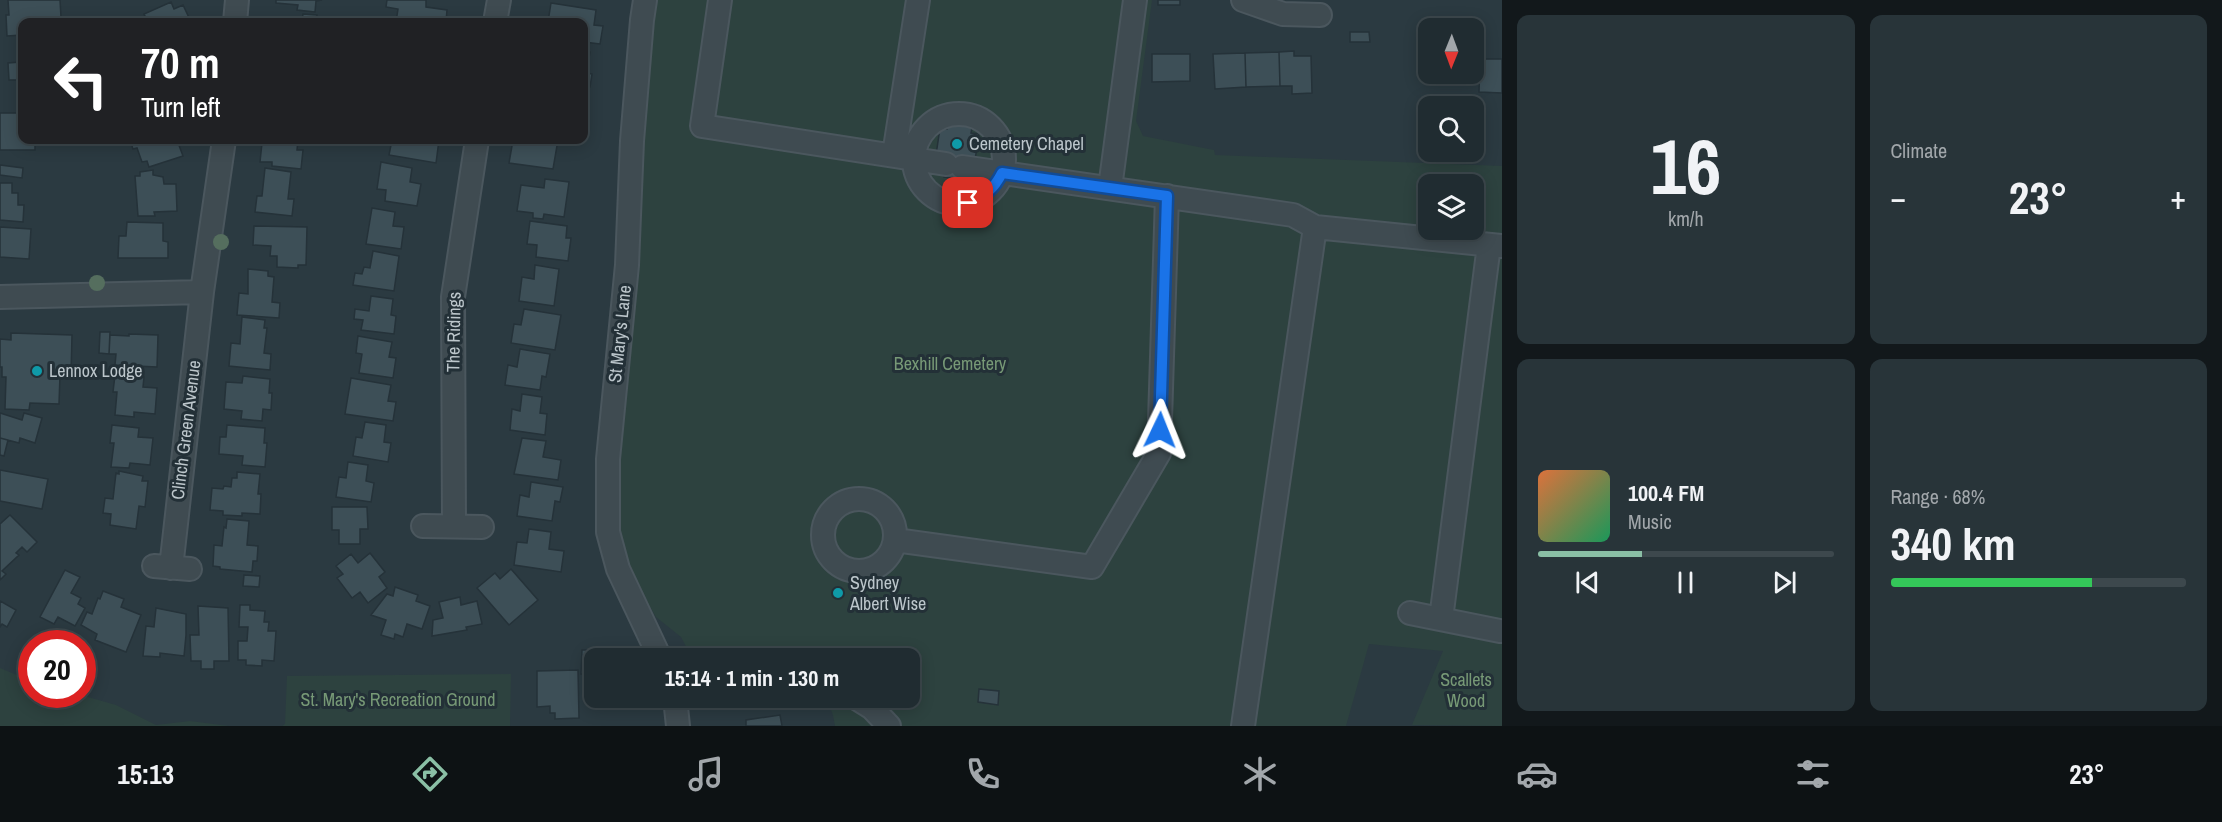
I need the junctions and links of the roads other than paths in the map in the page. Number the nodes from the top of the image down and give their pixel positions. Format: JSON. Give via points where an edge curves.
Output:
{"nodes":[{"id":1,"x":237,"y":0,"type":"edge"},
{"id":2,"x":499,"y":0,"type":"edge"},
{"id":3,"x":645,"y":0,"type":"edge"},
{"id":4,"x":720,"y":0,"type":"edge"},
{"id":5,"x":918,"y":0,"type":"edge"},
{"id":6,"x":1136,"y":0,"type":"edge"},
{"id":7,"x":1243,"y":0,"type":"edge"},
{"id":8,"x":1320,"y":15,"type":"dead end"},
{"id":9,"x":235,"y":18,"type":"edge"},
{"id":10,"x":496,"y":18,"type":"edge"},
{"id":11,"x":223,"y":144,"type":"edge"},
{"id":12,"x":476,"y":144,"type":"edge"},
{"id":13,"x":903,"y":157,"type":"junction"},
{"id":14,"x":1002,"y":173,"type":"junction"},
{"id":15,"x":1110,"y":188,"type":"junction"},
{"id":16,"x":1167,"y":196,"type":"junction"},
{"id":17,"x":1315,"y":227,"type":"junction"},
{"id":18,"x":1496,"y":246,"type":"edge"},
{"id":19,"x":202,"y":292,"type":"junction"},
{"id":20,"x":0,"y":297,"type":"edge"},
{"id":21,"x":423,"y":526,"type":"dead end"},
{"id":22,"x":454,"y":526,"type":"junction"},
{"id":23,"x":482,"y":527,"type":"dead end"},
{"id":24,"x":895,"y":540,"type":"dead end"},
{"id":25,"x":172,"y":568,"type":"dead end"},
{"id":26,"x":1410,"y":613,"type":"dead end"},
{"id":27,"x":1441,"y":619,"type":"junction"},
{"id":28,"x":1500,"y":631,"type":"dead end"},
{"id":29,"x":655,"y":648,"type":"edge"},
{"id":30,"x":676,"y":708,"type":"edge"},
{"id":31,"x":873,"y":708,"type":"edge"},
{"id":32,"x":678,"y":726,"type":"edge"},
{"id":33,"x":889,"y":726,"type":"edge"},
{"id":34,"x":1243,"y":726,"type":"edge"}],
"edges":[{"from":1,"to":9,"type":"street"},
{"from":2,"to":10,"type":"street"},
{"from":3,"to":29,"type":"street","name":"St Mary's Lane","via":[[632,141],[627,265],[608,459],[608,532],[618,568]]},
{"from":4,"to":13,"type":"street","via":[[702,126]]},
{"from":5,"to":13,"type":"street"},
{"from":6,"to":15,"type":"street"},
{"from":7,"to":8,"type":"street","via":[[1283,14]]},
{"from":11,"to":19,"type":"street","name":"Clinch Green Avenue"},
{"from":12,"to":22,"type":"street","name":"The Ridings","via":[[453,297]]},
{"from":13,"to":14,"type":"street"},
{"from":13,"to":14,"type":"street","via":[[923,187],[935,198],[951,204],[983,197]]},
{"from":13,"to":14,"type":"street","via":[[931,123],[948,114],[966,113],[984,121],[997,134],[1004,152]]},
{"from":14,"to":15,"type":"street"},
{"from":15,"to":16,"type":"street"},
{"from":16,"to":17,"type":"street","via":[[1293,215]]},
{"from":16,"to":24,"type":"street","via":[[1159,453],[1092,567]]},
{"from":17,"to":18,"type":"street"},
{"from":17,"to":34,"type":"street"},
{"from":18,"to":27,"type":"street"},
{"from":19,"to":20,"type":"street"},
{"from":19,"to":25,"type":"street","name":"Clinch Green Avenue"},
{"from":21,"to":22,"type":"street"},
{"from":22,"to":23,"type":"street"},
{"from":26,"to":27,"type":"street"},
{"from":27,"to":28,"type":"street"},
{"from":30,"to":32,"type":"street"},
{"from":31,"to":33,"type":"street"}]}
